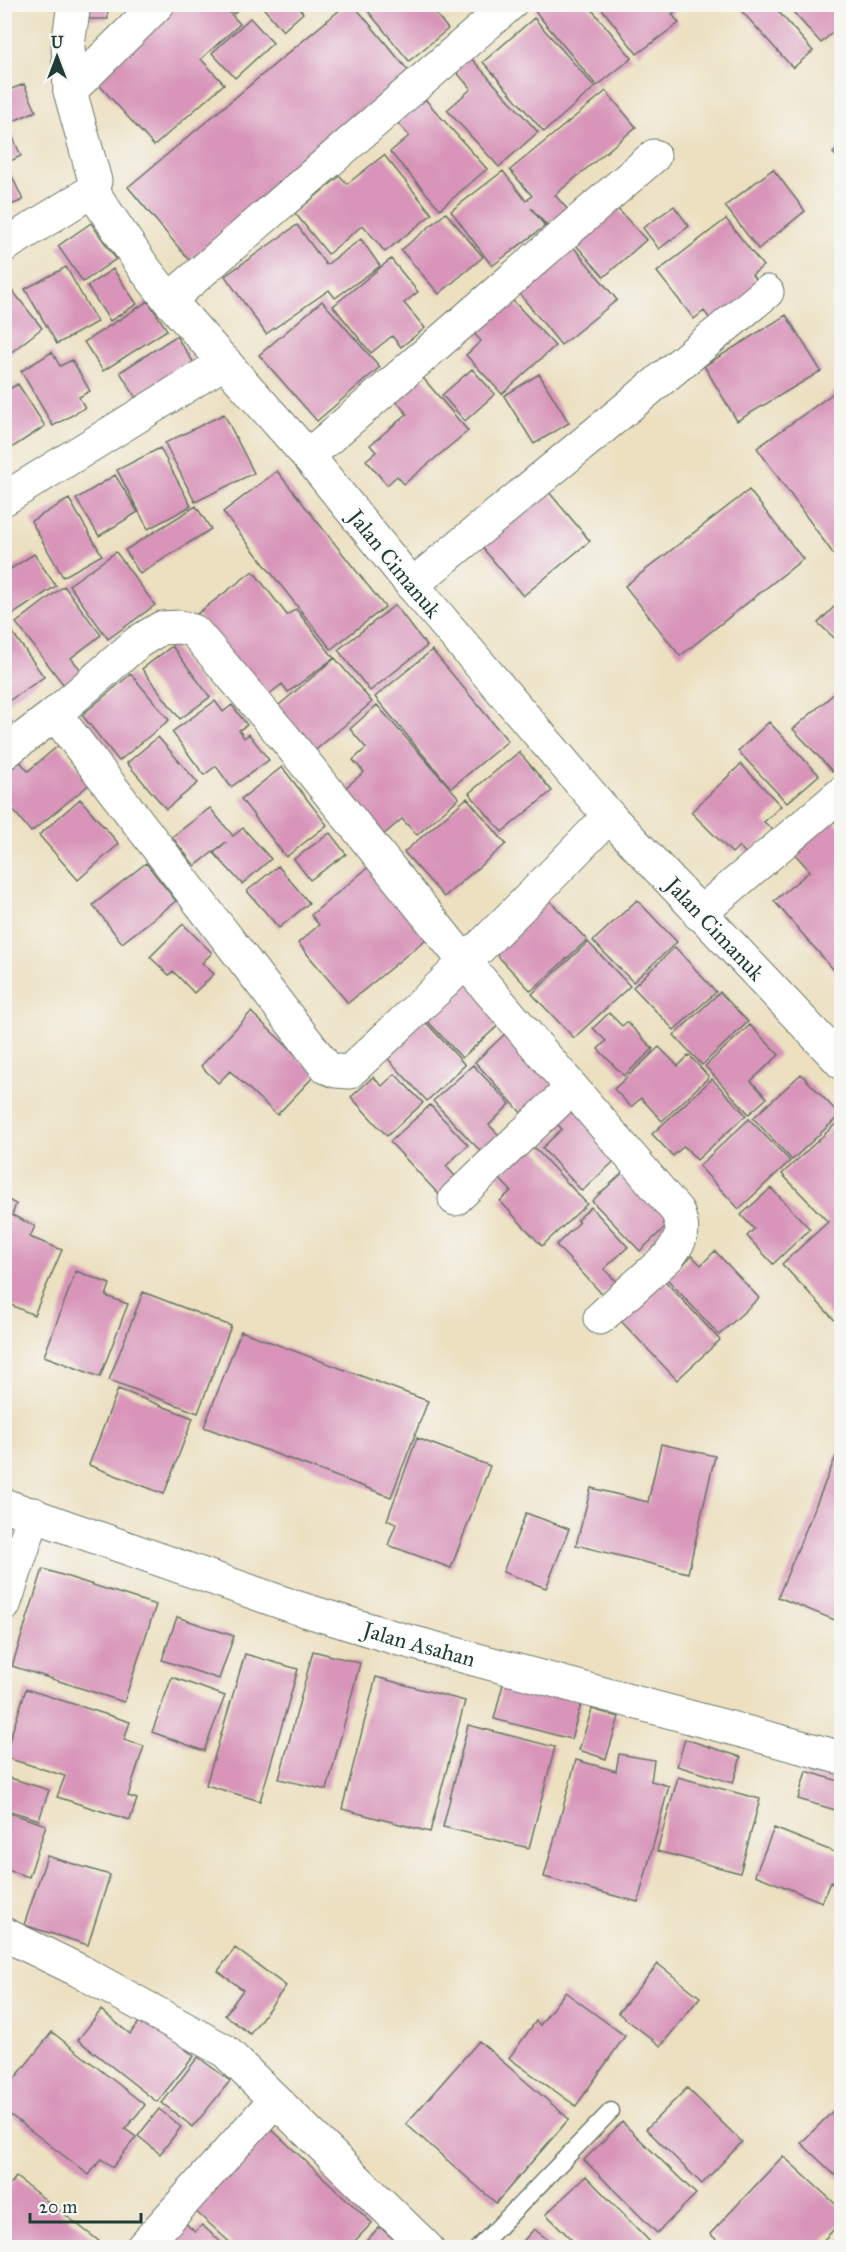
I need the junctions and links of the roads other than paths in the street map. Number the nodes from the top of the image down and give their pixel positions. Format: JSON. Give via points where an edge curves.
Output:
{"nodes":[{"id":1,"x":74,"y":4,"type":"edge"},
{"id":2,"x":158,"y":4,"type":"edge"},
{"id":3,"x":510,"y":4,"type":"edge"},
{"id":4,"x":70,"y":91,"type":"junction"},
{"id":5,"x":654,"y":156,"type":"dead end"},
{"id":6,"x":92,"y":191,"type":"junction"},
{"id":7,"x":4,"y":246,"type":"edge"},
{"id":8,"x":767,"y":292,"type":"dead end"},
{"id":9,"x":169,"y":300,"type":"junction"},
{"id":10,"x":225,"y":362,"type":"junction"},
{"id":11,"x":308,"y":456,"type":"junction"},
{"id":12,"x":4,"y":499,"type":"edge"},
{"id":13,"x":412,"y":585,"type":"junction"},
{"id":14,"x":55,"y":714,"type":"junction"},
{"id":15,"x":4,"y":753,"type":"edge"},
{"id":16,"x":842,"y":793,"type":"edge"},
{"id":17,"x":609,"y":816,"type":"junction"},
{"id":18,"x":699,"y":914,"type":"junction"},
{"id":19,"x":465,"y":962,"type":"junction"},
{"id":20,"x":842,"y":1063,"type":"edge"},
{"id":21,"x":572,"y":1088,"type":"junction"},
{"id":22,"x":456,"y":1199,"type":"dead end"},
{"id":23,"x":600,"y":1318,"type":"dead end"},
{"id":24,"x":19,"y":1510,"type":"edge"},
{"id":25,"x":4,"y":1605,"type":"edge"},
{"id":26,"x":842,"y":1758,"type":"edge"},
{"id":27,"x":4,"y":1934,"type":"edge"},
{"id":28,"x":275,"y":2100,"type":"junction"},
{"id":29,"x":611,"y":2111,"type":"dead end"},
{"id":30,"x":142,"y":2247,"type":"edge"},
{"id":31,"x":427,"y":2247,"type":"edge"},
{"id":32,"x":478,"y":2247,"type":"edge"}],
"edges":[{"from":1,"to":4,"type":"street","name":"Jalan Cimanuk","via":[[68,45]]},
{"from":2,"to":4,"type":"street"},
{"from":3,"to":9,"type":"street"},
{"from":4,"to":6,"type":"street","name":"Jalan Cimanuk","via":[[95,181]]},
{"from":5,"to":11,"type":"street"},
{"from":6,"to":7,"type":"street"},
{"from":6,"to":9,"type":"street","name":"Jalan Cimanuk"},
{"from":8,"to":13,"type":"street"},
{"from":9,"to":10,"type":"street","name":"Jalan Cimanuk"},
{"from":10,"to":11,"type":"street","name":"Jalan Cimanuk"},
{"from":10,"to":12,"type":"street"},
{"from":11,"to":13,"type":"street","name":"Jalan Cimanuk"},
{"from":13,"to":17,"type":"street","name":"Jalan Cimanuk"},
{"from":14,"to":15,"type":"street"},
{"from":14,"to":19,"type":"street","via":[[138,642],[161,628],[194,631]]},
{"from":14,"to":19,"type":"street","via":[[326,1067],[349,1072]]},
{"from":16,"to":18,"type":"street"},
{"from":17,"to":18,"type":"street","name":"Jalan Cimanuk"},
{"from":17,"to":19,"type":"street"},
{"from":18,"to":20,"type":"street","name":"Jalan Cimanuk"},
{"from":19,"to":21,"type":"street"},
{"from":21,"to":22,"type":"street"},
{"from":21,"to":23,"type":"street","via":[[676,1211],[683,1225],[678,1245],[669,1256]]},
{"from":24,"to":25,"type":"street"},
{"from":24,"to":26,"type":"street","name":"Jalan Asahan","via":[[295,1607],[396,1638]]},
{"from":27,"to":28,"type":"street","via":[[225,2051]]},
{"from":28,"to":30,"type":"street"},
{"from":28,"to":31,"type":"street"},
{"from":29,"to":32,"type":"lane"}]}
